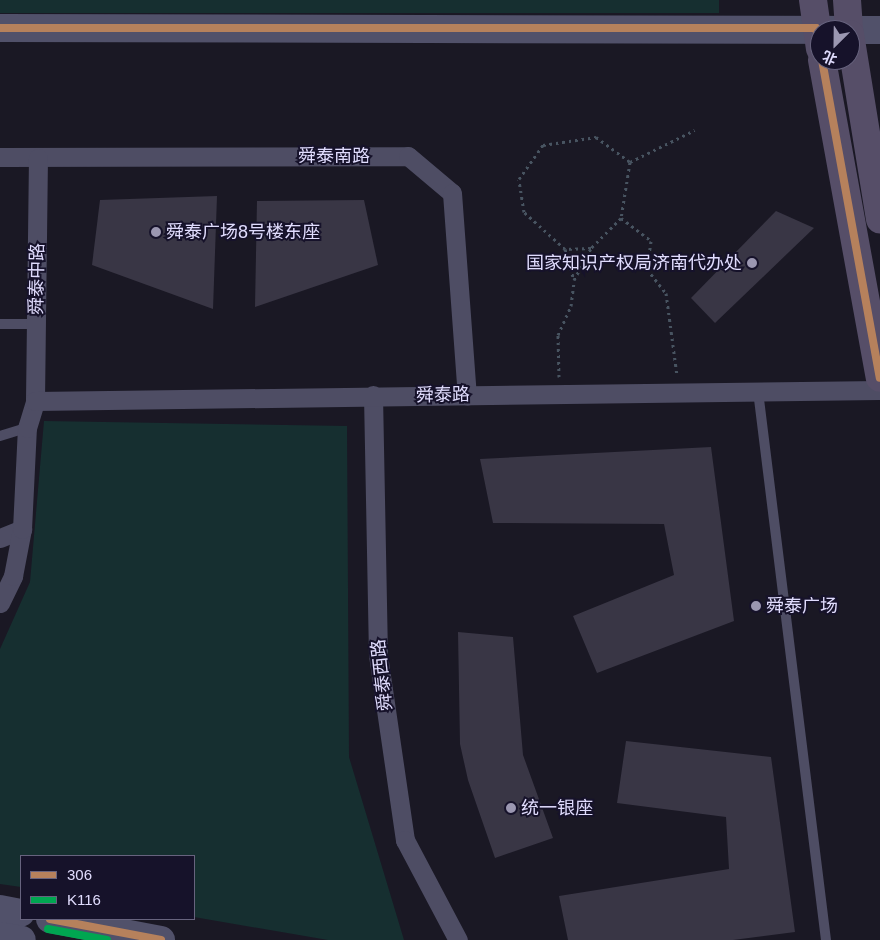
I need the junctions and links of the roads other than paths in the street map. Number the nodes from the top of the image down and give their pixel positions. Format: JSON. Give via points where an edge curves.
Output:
{"nodes":[{"id":1,"x":813,"y":0,"type":"edge"},
{"id":2,"x":847,"y":0,"type":"edge"},
{"id":3,"x":816,"y":20,"type":"edge"},
{"id":4,"x":849,"y":20,"type":"edge"},
{"id":5,"x":0,"y":28,"type":"edge"},
{"id":6,"x":880,"y":30,"type":"edge"},
{"id":7,"x":860,"y":31,"type":"edge"},
{"id":8,"x":810,"y":38,"type":"edge"},
{"id":9,"x":824,"y":70,"type":"edge"},
{"id":10,"x":856,"y":70,"type":"edge"},
{"id":11,"x":0,"y":157,"type":"edge"},
{"id":12,"x":38,"y":158,"type":"junction"},
{"id":13,"x":880,"y":220,"type":"edge"},
{"id":14,"x":0,"y":324,"type":"edge"},
{"id":15,"x":36,"y":324,"type":"junction"},
{"id":16,"x":880,"y":378,"type":"edge"},
{"id":17,"x":880,"y":390,"type":"edge"},
{"id":18,"x":758,"y":391,"type":"junction"},
{"id":19,"x":467,"y":394,"type":"junction"},
{"id":20,"x":373,"y":395,"type":"junction"},
{"id":21,"x":35,"y":401,"type":"junction"},
{"id":22,"x":27,"y":428,"type":"junction"},
{"id":23,"x":0,"y":436,"type":"edge"},
{"id":24,"x":22,"y":529,"type":"junction"},
{"id":25,"x":0,"y":538,"type":"edge"},
{"id":26,"x":0,"y":602,"type":"edge"},
{"id":27,"x":0,"y":909,"type":"edge"},
{"id":28,"x":20,"y":913,"type":"edge"},
{"id":29,"x":55,"y":920,"type":"edge"},
{"id":30,"x":0,"y":936,"type":"edge"},
{"id":31,"x":457,"y":939,"type":"edge"},
{"id":32,"x":22,"y":940,"type":"edge"},
{"id":33,"x":161,"y":940,"type":"edge"},
{"id":34,"x":826,"y":940,"type":"edge"}],
"edges":[{"from":1,"to":3,"type":"main road"},
{"from":2,"to":4,"type":"main road"},
{"from":5,"to":8,"type":"main road"},
{"from":6,"to":7,"type":"main road"},
{"from":9,"to":16,"type":"main road"},
{"from":10,"to":13,"type":"main road"},
{"from":11,"to":12,"type":"street","name":"舜泰南路"},
{"from":12,"to":15,"type":"street","name":"舜泰中路"},
{"from":12,"to":19,"type":"street","name":"舜泰南路","via":[[408,156],[452,193]]},
{"from":14,"to":15,"type":"lane"},
{"from":15,"to":21,"type":"street","name":"舜泰中路"},
{"from":17,"to":18,"type":"street","name":"舜泰路"},
{"from":18,"to":19,"type":"street","name":"舜泰路"},
{"from":18,"to":34,"type":"lane"},
{"from":19,"to":20,"type":"street","name":"舜泰路"},
{"from":20,"to":21,"type":"street","name":"舜泰路"},
{"from":20,"to":31,"type":"street","name":"舜泰西路","via":[[378,655],[405,840]]},
{"from":21,"to":22,"type":"street"},
{"from":22,"to":23,"type":"lane"},
{"from":22,"to":24,"type":"street"},
{"from":24,"to":25,"type":"street"},
{"from":24,"to":26,"type":"street","via":[[12,576]]},
{"from":27,"to":28,"type":"main road"},
{"from":29,"to":33,"type":"main road"},
{"from":30,"to":32,"type":"main road"}]}
